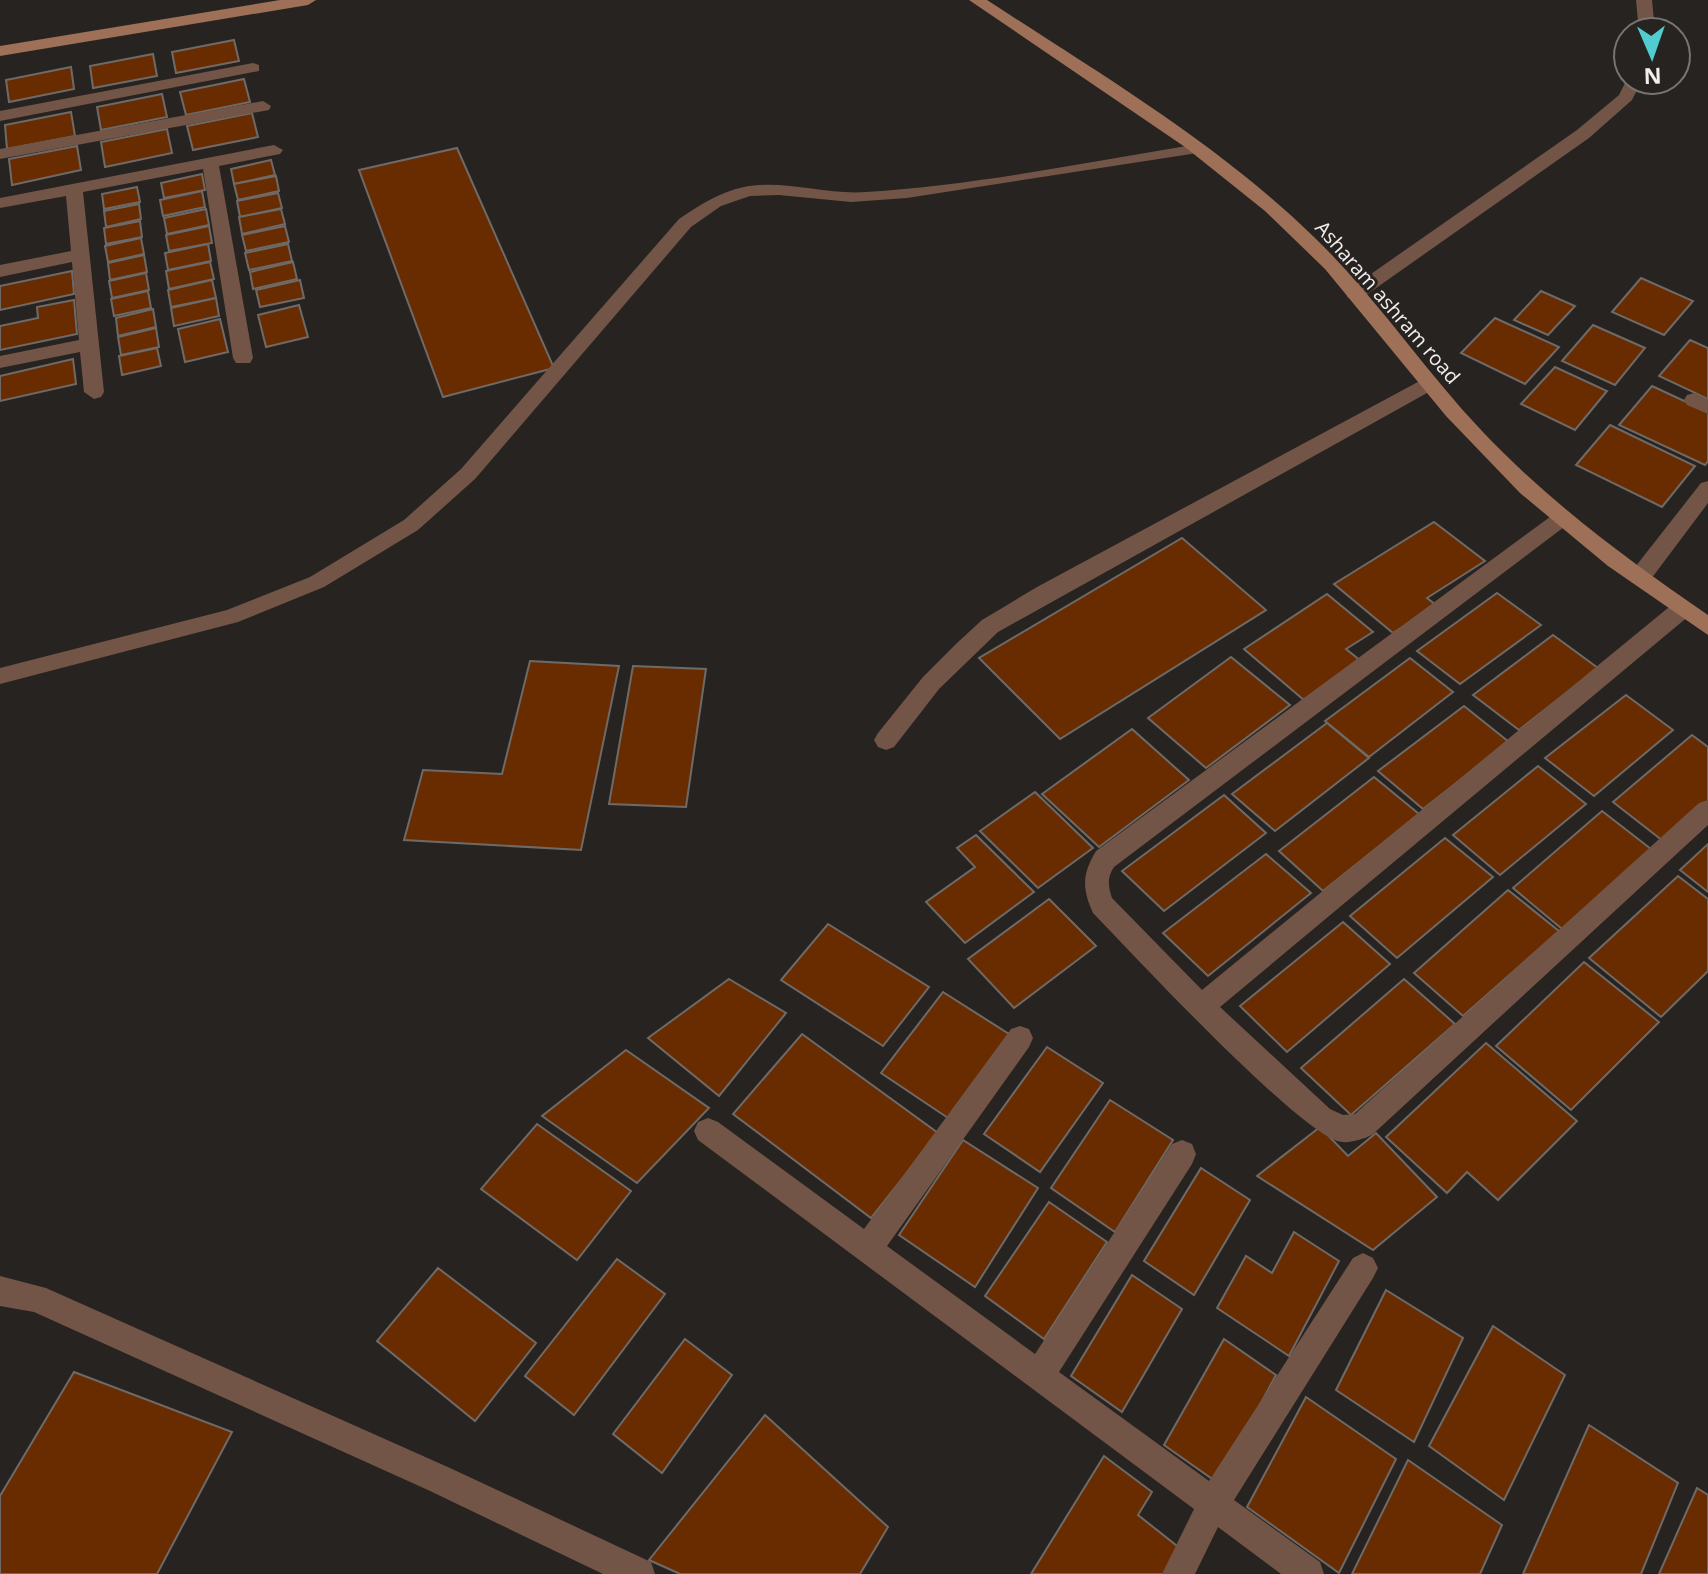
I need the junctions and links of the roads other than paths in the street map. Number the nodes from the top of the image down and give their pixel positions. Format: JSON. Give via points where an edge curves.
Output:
{"nodes":[{"id":1,"x":308,"y":0,"type":"edge"},
{"id":2,"x":977,"y":0,"type":"edge"},
{"id":3,"x":0,"y":51,"type":"edge"},
{"id":4,"x":253,"y":68,"type":"dead end"},
{"id":5,"x":1626,"y":96,"type":"edge"},
{"id":6,"x":263,"y":106,"type":"dead end"},
{"id":7,"x":0,"y":116,"type":"edge"},
{"id":8,"x":1198,"y":149,"type":"junction"},
{"id":9,"x":274,"y":150,"type":"dead end"},
{"id":10,"x":0,"y":154,"type":"edge"},
{"id":11,"x":210,"y":162,"type":"junction"},
{"id":12,"x":74,"y":189,"type":"junction"},
{"id":13,"x":0,"y":203,"type":"edge"},
{"id":14,"x":81,"y":255,"type":"junction"},
{"id":15,"x":0,"y":271,"type":"edge"},
{"id":16,"x":1355,"y":294,"type":"junction"},
{"id":17,"x":89,"y":344,"type":"junction"},
{"id":18,"x":243,"y":358,"type":"dead end"},
{"id":19,"x":0,"y":362,"type":"edge"},
{"id":20,"x":1429,"y":383,"type":"junction"},
{"id":21,"x":94,"y":392,"type":"dead end"},
{"id":22,"x":1708,"y":488,"type":"edge"},
{"id":23,"x":1561,"y":519,"type":"junction"},
{"id":24,"x":1640,"y":577,"type":"junction"},
{"id":25,"x":1682,"y":609,"type":"junction"},
{"id":26,"x":1708,"y":626,"type":"edge"},
{"id":27,"x":0,"y":676,"type":"edge"},
{"id":28,"x":886,"y":740,"type":"dead end"},
{"id":29,"x":1708,"y":810,"type":"edge"},
{"id":30,"x":1201,"y":1007,"type":"junction"},
{"id":31,"x":1020,"y":1038,"type":"dead end"},
{"id":32,"x":708,"y":1131,"type":"dead end"},
{"id":33,"x":1182,"y":1154,"type":"dead end"},
{"id":34,"x":868,"y":1248,"type":"junction"},
{"id":35,"x":1363,"y":1268,"type":"dead end"},
{"id":36,"x":0,"y":1291,"type":"edge"},
{"id":37,"x":1039,"y":1375,"type":"junction"},
{"id":38,"x":1213,"y":1504,"type":"junction"},
{"id":39,"x":639,"y":1574,"type":"edge"},
{"id":40,"x":1178,"y":1574,"type":"edge"},
{"id":41,"x":1308,"y":1574,"type":"edge"}],
"edges":[{"from":1,"to":3,"type":"street"},
{"from":2,"to":8,"type":"street","name":"Asharam ashram road"},
{"from":4,"to":7,"type":"street"},
{"from":5,"to":16,"type":"street","via":[[1583,134]]},
{"from":6,"to":10,"type":"street"},
{"from":8,"to":16,"type":"street","name":"Asharam ashram road","via":[[1310,242]]},
{"from":8,"to":27,"type":"lane","via":[[892,195],[829,197],[774,190],[727,197],[685,223],[468,474],[411,525],[317,582],[231,617]]},
{"from":9,"to":11,"type":"street"},
{"from":11,"to":12,"type":"street"},
{"from":11,"to":18,"type":"street"},
{"from":12,"to":13,"type":"street"},
{"from":12,"to":14,"type":"street"},
{"from":14,"to":15,"type":"street"},
{"from":14,"to":17,"type":"street"},
{"from":16,"to":20,"type":"street","name":"Asharam ashram road"},
{"from":17,"to":19,"type":"street"},
{"from":17,"to":21,"type":"street"},
{"from":20,"to":23,"type":"street","name":"Asharam ashram road"},
{"from":20,"to":28,"type":"street","via":[[990,626],[931,683]]},
{"from":22,"to":24,"type":"street"},
{"from":23,"to":24,"type":"street","name":"Asharam ashram road"},
{"from":23,"to":30,"type":"street","via":[[1105,859],[1094,876],[1102,905]]},
{"from":24,"to":25,"type":"street","name":"Asharam ashram road"},
{"from":25,"to":26,"type":"street","name":"Asharam ashram road"},
{"from":25,"to":30,"type":"street"},
{"from":29,"to":30,"type":"street","via":[[1362,1126],[1341,1129],[1320,1118]]},
{"from":31,"to":34,"type":"street"},
{"from":32,"to":34,"type":"street"},
{"from":33,"to":37,"type":"street"},
{"from":34,"to":37,"type":"street"},
{"from":35,"to":38,"type":"street"},
{"from":36,"to":39,"type":"street","via":[[36,1298]]},
{"from":37,"to":38,"type":"street"},
{"from":38,"to":40,"type":"street"},
{"from":38,"to":41,"type":"street"}]}
